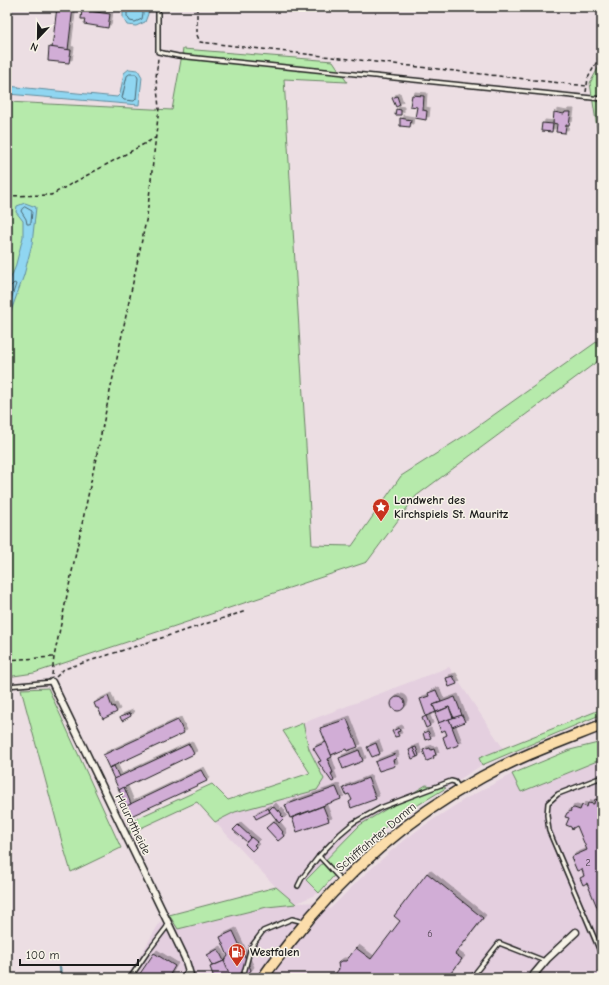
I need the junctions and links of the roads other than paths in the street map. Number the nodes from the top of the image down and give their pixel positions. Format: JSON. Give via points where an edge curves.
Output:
{"nodes":[{"id":1,"x":158,"y":7,"type":"edge"},
{"id":2,"x":602,"y":99,"type":"edge"},
{"id":3,"x":52,"y":682,"type":"joint"},
{"id":4,"x":7,"y":686,"type":"edge"},
{"id":5,"x":602,"y":725,"type":"edge"},
{"id":6,"x":602,"y":729,"type":"edge"},
{"id":7,"x":580,"y":733,"type":"junction"},
{"id":8,"x":602,"y":777,"type":"edge"},
{"id":9,"x":459,"y":790,"type":"junction"},
{"id":10,"x":319,"y":856,"type":"junction"},
{"id":11,"x":343,"y":882,"type":"junction"},
{"id":12,"x":298,"y":886,"type":"dead end"},
{"id":13,"x":306,"y":922,"type":"junction"},
{"id":14,"x":169,"y":924,"type":"junction"},
{"id":15,"x":576,"y":932,"type":"dead end"},
{"id":16,"x":602,"y":956,"type":"edge"},
{"id":17,"x":545,"y":960,"type":"junction"},
{"id":18,"x":188,"y":969,"type":"junction"},
{"id":19,"x":130,"y":978,"type":"edge"},
{"id":20,"x":182,"y":978,"type":"edge"},
{"id":21,"x":191,"y":978,"type":"edge"},
{"id":22,"x":240,"y":978,"type":"edge"},
{"id":23,"x":263,"y":978,"type":"edge"},
{"id":24,"x":473,"y":978,"type":"edge"},
{"id":25,"x":531,"y":978,"type":"edge"}],
"edges":[{"from":1,"to":2,"type":"lane","via":[[158,52]]},
{"from":3,"to":4,"type":"lane"},
{"from":3,"to":14,"type":"street","name":"Haurottheide"},
{"from":5,"to":7,"type":"main road","name":"Schifffahrter Damm"},
{"from":6,"to":7,"type":"main road","name":"Schifffahrter Damm"},
{"from":7,"to":9,"type":"main road","name":"Schifffahrter Damm","via":[[510,763]]},
{"from":8,"to":16,"type":"lane","via":[[558,794],[548,803],[547,815],[548,831]]},
{"from":9,"to":10,"type":"lane","via":[[455,782],[451,781],[363,816],[340,834]]},
{"from":9,"to":11,"type":"main road","name":"Schifffahrter Damm","via":[[402,828]]},
{"from":10,"to":11,"type":"lane"},
{"from":10,"to":12,"type":"lane"},
{"from":11,"to":13,"type":"main road","name":"Schifffahrter Damm"},
{"from":13,"to":22,"type":"lane","via":[[292,919],[263,931],[251,947],[244,973]]},
{"from":13,"to":23,"type":"main road","name":"Schifffahrter Damm"},
{"from":14,"to":18,"type":"street","name":"Haurottheide"},
{"from":14,"to":19,"type":"lane"},
{"from":15,"to":17,"type":"street"},
{"from":17,"to":24,"type":"lane","via":[[499,943]]},
{"from":17,"to":25,"type":"street"},
{"from":18,"to":20,"type":"lane"},
{"from":18,"to":21,"type":"street","name":"Haurottheide"}]}
